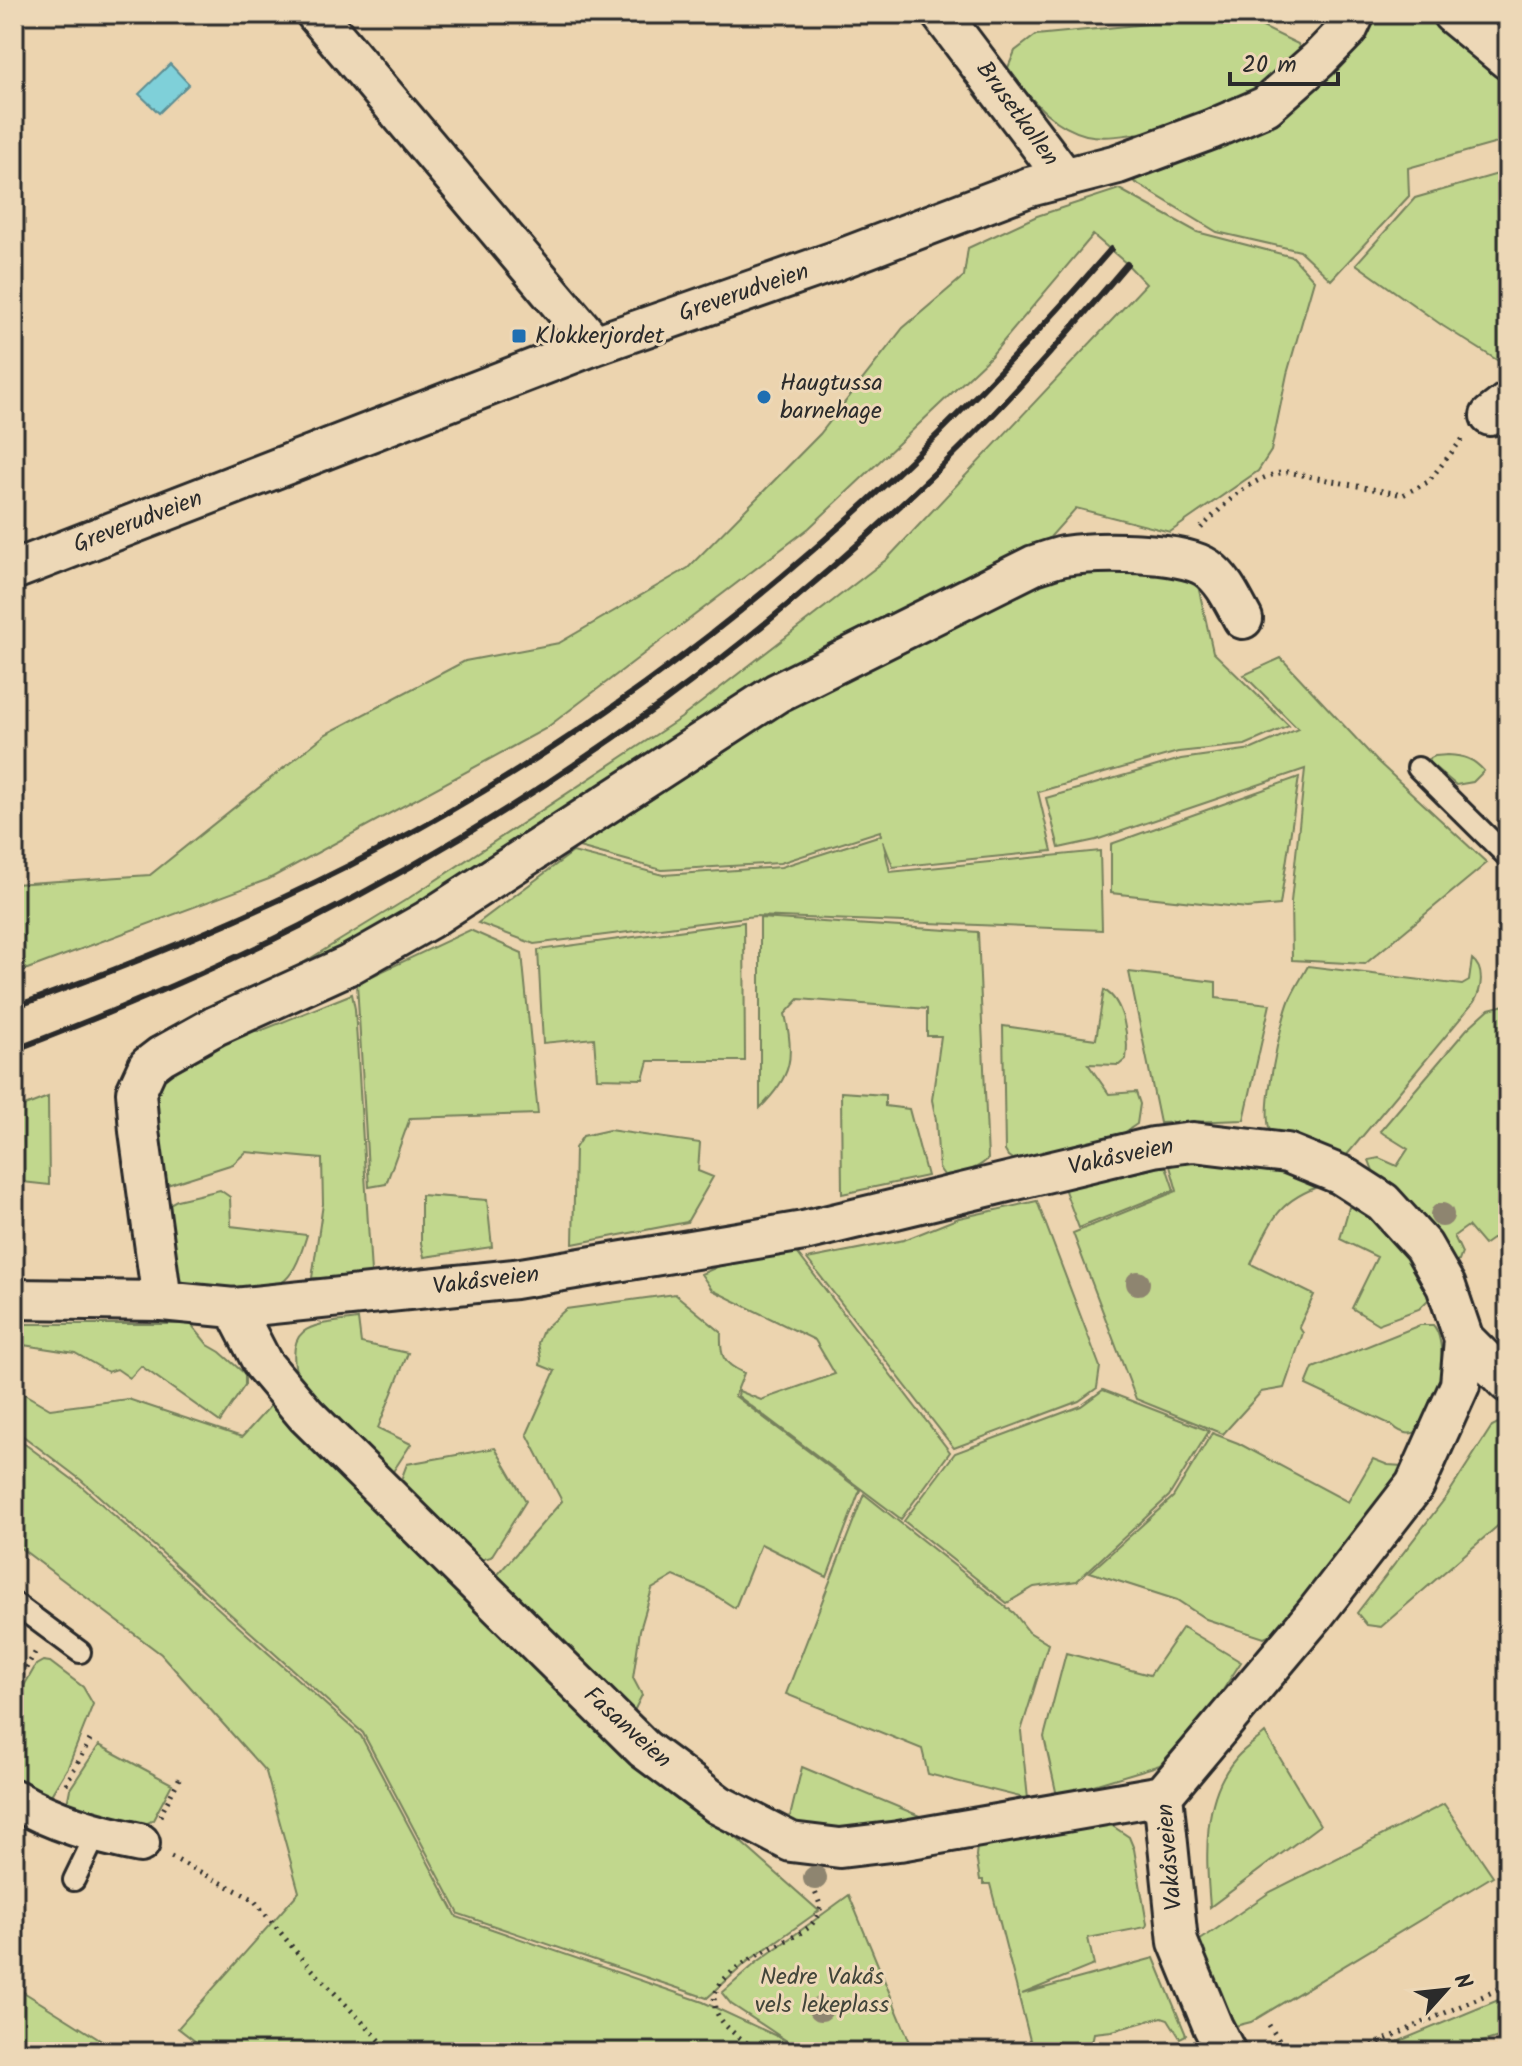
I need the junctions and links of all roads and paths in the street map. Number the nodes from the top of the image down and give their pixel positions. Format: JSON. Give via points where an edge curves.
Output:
{"nodes":[{"id":1,"x":316,"y":14,"type":"edge"},
{"id":2,"x":941,"y":14,"type":"edge"},
{"id":3,"x":1355,"y":14,"type":"edge"},
{"id":4,"x":1452,"y":14,"type":"edge"},
{"id":5,"x":1508,"y":60,"type":"edge"},
{"id":6,"x":1064,"y":177,"type":"junction"},
{"id":7,"x":595,"y":345,"type":"junction"},
{"id":8,"x":1499,"y":409,"type":"edge"},
{"id":9,"x":1172,"y":556,"type":"junction"},
{"id":10,"x":14,"y":570,"type":"edge"},
{"id":11,"x":1243,"y":619,"type":"dead end"},
{"id":12,"x":1418,"y":768,"type":"dead end"},
{"id":13,"x":1508,"y":857,"type":"edge"},
{"id":14,"x":1508,"y":1265,"type":"edge"},
{"id":15,"x":1499,"y":1271,"type":"dead end"},
{"id":16,"x":14,"y":1299,"type":"edge"},
{"id":17,"x":162,"y":1301,"type":"junction"},
{"id":18,"x":234,"y":1308,"type":"junction"},
{"id":19,"x":1464,"y":1339,"type":"junction"},
{"id":20,"x":1508,"y":1383,"type":"edge"},
{"id":21,"x":14,"y":1603,"type":"edge"},
{"id":22,"x":49,"y":1628,"type":"junction"},
{"id":23,"x":80,"y":1652,"type":"dead end"},
{"id":24,"x":14,"y":1689,"type":"edge"},
{"id":25,"x":92,"y":1736,"type":"dead end"},
{"id":26,"x":1163,"y":1795,"type":"junction"},
{"id":27,"x":14,"y":1799,"type":"edge"},
{"id":28,"x":50,"y":1818,"type":"junction"},
{"id":29,"x":91,"y":1832,"type":"junction"},
{"id":30,"x":140,"y":1843,"type":"joint"},
{"id":31,"x":805,"y":1844,"type":"junction"},
{"id":32,"x":74,"y":1880,"type":"dead end"},
{"id":33,"x":1508,"y":1985,"type":"edge"},
{"id":34,"x":1269,"y":2025,"type":"dead end"},
{"id":35,"x":391,"y":2052,"type":"edge"},
{"id":36,"x":760,"y":2052,"type":"edge"},
{"id":37,"x":1226,"y":2052,"type":"edge"},
{"id":38,"x":1291,"y":2052,"type":"edge"},
{"id":39,"x":1357,"y":2052,"type":"edge"}],
"edges":[{"from":1,"to":7,"type":"street"},
{"from":2,"to":6,"type":"street","name":"Brusetkollen"},
{"from":3,"to":6,"type":"street","name":"Greverudveien","via":[[1319,59],[1266,106],[1118,164]]},
{"from":4,"to":5,"type":"street"},
{"from":6,"to":7,"type":"street","name":"Greverudveien"},
{"from":7,"to":10,"type":"street","name":"Greverudveien"},
{"from":8,"to":9,"type":"path","via":[[1461,440],[1428,482],[1403,495],[1271,473],[1218,510]]},
{"from":9,"to":11,"type":"street","via":[[1205,566]]},
{"from":9,"to":17,"type":"street","via":[[1065,556],[1034,565],[858,652],[777,693],[428,920],[349,965],[161,1056],[148,1066],[136,1092]]},
{"from":12,"to":13,"type":"lane"},
{"from":14,"to":15,"type":"path"},
{"from":16,"to":17,"type":"street","name":"Vakåsveien"},
{"from":17,"to":18,"type":"street","name":"Vakåsveien"},
{"from":18,"to":19,"type":"street","name":"Vakåsveien","via":[[515,1279],[804,1231],[1153,1147],[1193,1142],[1287,1153],[1341,1175],[1383,1202],[1423,1246],[1455,1306]]},
{"from":18,"to":31,"type":"street","name":"Fasanveien","via":[[263,1364],[306,1415],[644,1749],[719,1805]]},
{"from":19,"to":20,"type":"street"},
{"from":19,"to":26,"type":"street","name":"Vakåsveien","via":[[1460,1385],[1415,1485]]},
{"from":21,"to":22,"type":"lane"},
{"from":22,"to":23,"type":"lane"},
{"from":22,"to":24,"type":"path"},
{"from":25,"to":28,"type":"path"},
{"from":26,"to":31,"type":"street","name":"Fasanveien","via":[[899,1841],[840,1848]]},
{"from":26,"to":37,"type":"street","name":"Vakåsveien","via":[[1178,1942]]},
{"from":27,"to":28,"type":"street"},
{"from":28,"to":29,"type":"street"},
{"from":29,"to":30,"type":"street"},
{"from":29,"to":32,"type":"lane","via":[[90,1847]]},
{"from":30,"to":35,"type":"path","via":[[253,1899]]},
{"from":31,"to":36,"type":"path","via":[[807,1871],[821,1907],[817,1916],[810,1927],[733,1971],[713,1994],[719,2017]]},
{"from":33,"to":39,"type":"path"},
{"from":34,"to":38,"type":"path"}]}
